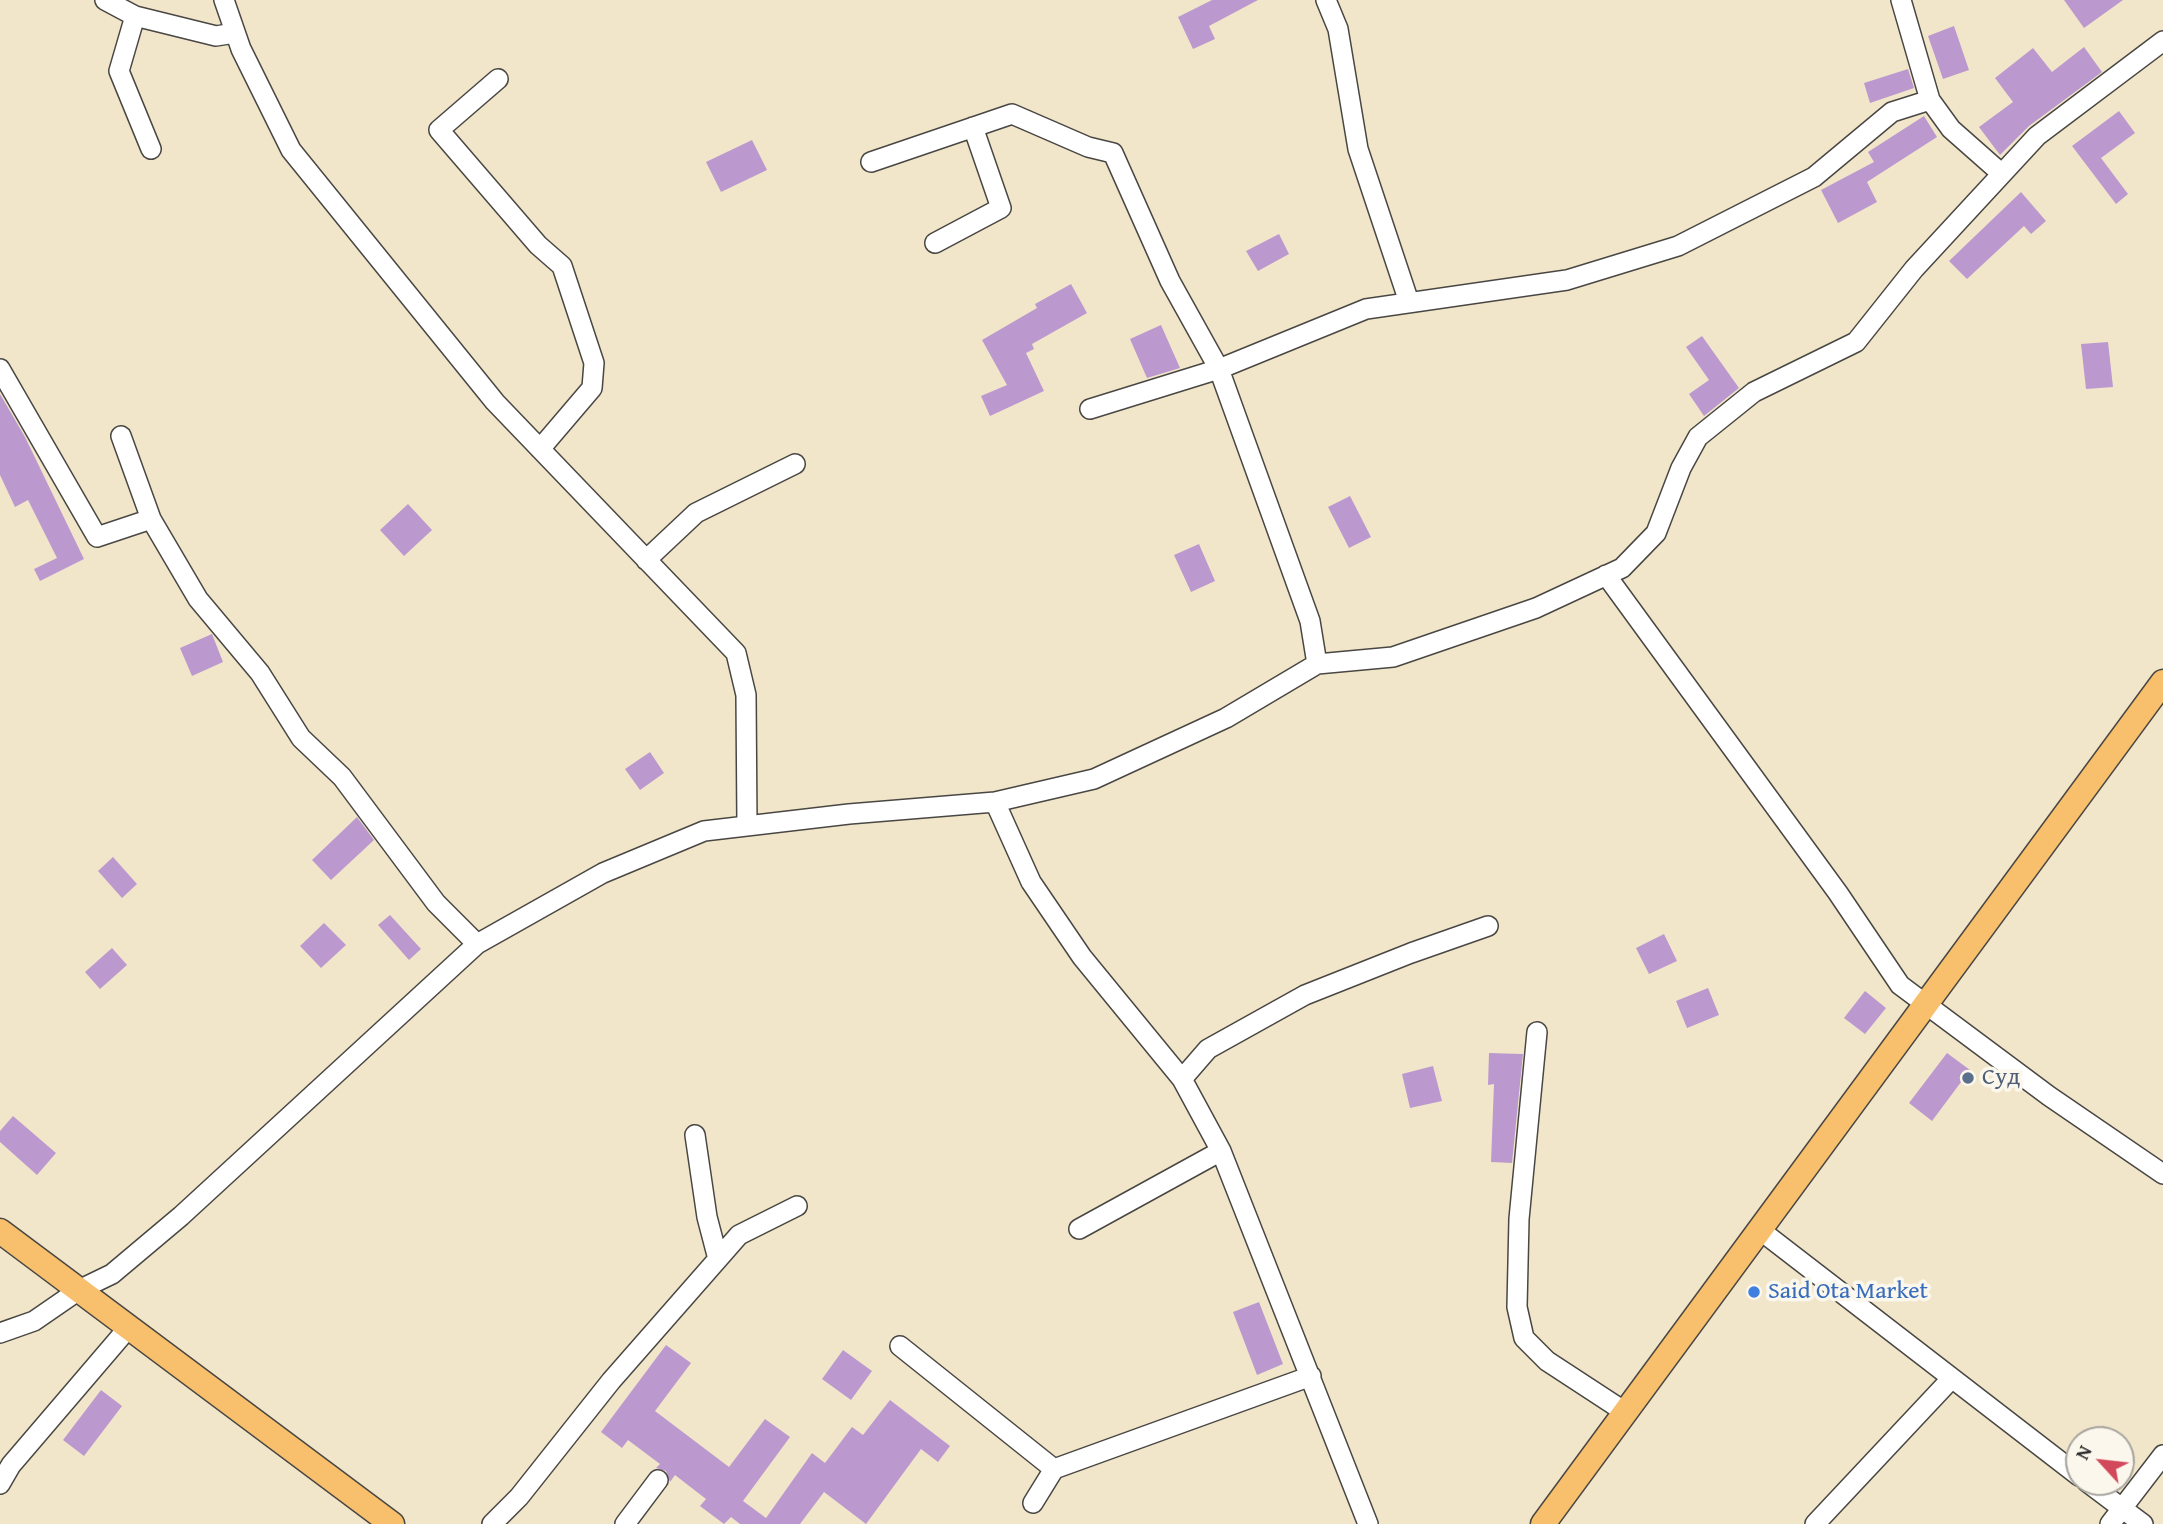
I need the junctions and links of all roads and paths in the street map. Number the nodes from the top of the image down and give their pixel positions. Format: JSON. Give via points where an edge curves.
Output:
{"nodes":[{"id":1,"x":105,"y":0,"type":"edge"},
{"id":2,"x":223,"y":0,"type":"edge"},
{"id":3,"x":1326,"y":0,"type":"edge"},
{"id":4,"x":1900,"y":0,"type":"edge"},
{"id":5,"x":135,"y":16,"type":"junction"},
{"id":6,"x":235,"y":33,"type":"junction"},
{"id":7,"x":2163,"y":41,"type":"edge"},
{"id":8,"x":498,"y":79,"type":"dead end"},
{"id":9,"x":1930,"y":100,"type":"junction"},
{"id":10,"x":973,"y":127,"type":"junction"},
{"id":11,"x":151,"y":149,"type":"dead end"},
{"id":12,"x":871,"y":162,"type":"dead end"},
{"id":13,"x":2002,"y":174,"type":"junction"},
{"id":14,"x":935,"y":243,"type":"dead end"},
{"id":15,"x":1409,"y":302,"type":"junction"},
{"id":16,"x":0,"y":369,"type":"edge"},
{"id":17,"x":1219,"y":369,"type":"junction"},
{"id":18,"x":1090,"y":409,"type":"dead end"},
{"id":19,"x":121,"y":436,"type":"dead end"},
{"id":20,"x":540,"y":449,"type":"junction"},
{"id":21,"x":795,"y":464,"type":"dead end"},
{"id":22,"x":150,"y":519,"type":"junction"},
{"id":23,"x":646,"y":560,"type":"junction"},
{"id":24,"x":1606,"y":575,"type":"junction"},
{"id":25,"x":1317,"y":664,"type":"junction"},
{"id":26,"x":2161,"y":689,"type":"edge"},
{"id":27,"x":995,"y":803,"type":"junction"},
{"id":28,"x":747,"y":826,"type":"junction"},
{"id":29,"x":1488,"y":926,"type":"dead end"},
{"id":30,"x":477,"y":944,"type":"junction"},
{"id":31,"x":1928,"y":1004,"type":"junction"},
{"id":32,"x":1537,"y":1032,"type":"dead end"},
{"id":33,"x":1182,"y":1079,"type":"junction"},
{"id":34,"x":695,"y":1135,"type":"dead end"},
{"id":35,"x":1221,"y":1152,"type":"junction"},
{"id":36,"x":2163,"y":1174,"type":"edge"},
{"id":37,"x":797,"y":1206,"type":"dead end"},
{"id":38,"x":1079,"y":1229,"type":"dead end"},
{"id":39,"x":1760,"y":1230,"type":"junction"},
{"id":40,"x":0,"y":1231,"type":"edge"},
{"id":41,"x":718,"y":1259,"type":"junction"},
{"id":42,"x":79,"y":1290,"type":"junction"},
{"id":43,"x":129,"y":1327,"type":"junction"},
{"id":44,"x":0,"y":1333,"type":"edge"},
{"id":45,"x":900,"y":1346,"type":"dead end"},
{"id":46,"x":1311,"y":1376,"type":"junction"},
{"id":47,"x":1952,"y":1378,"type":"junction"},
{"id":48,"x":1625,"y":1412,"type":"junction"},
{"id":49,"x":2163,"y":1455,"type":"edge"},
{"id":50,"x":2065,"y":1465,"type":"edge"},
{"id":51,"x":1054,"y":1469,"type":"junction"},
{"id":52,"x":658,"y":1480,"type":"dead end"},
{"id":53,"x":0,"y":1484,"type":"edge"},
{"id":54,"x":2099,"y":1496,"type":"edge"},
{"id":55,"x":1033,"y":1503,"type":"dead end"},
{"id":56,"x":2116,"y":1516,"type":"edge"},
{"id":57,"x":392,"y":1524,"type":"edge"},
{"id":58,"x":492,"y":1524,"type":"edge"},
{"id":59,"x":625,"y":1524,"type":"edge"},
{"id":60,"x":1368,"y":1524,"type":"edge"},
{"id":61,"x":1542,"y":1524,"type":"edge"},
{"id":62,"x":1815,"y":1524,"type":"edge"},
{"id":63,"x":2143,"y":1524,"type":"edge"}],
"edges":[{"from":1,"to":5,"type":"street"},
{"from":2,"to":6,"type":"street"},
{"from":3,"to":15,"type":"street","via":[[1338,29],[1358,149]]},
{"from":4,"to":9,"type":"street"},
{"from":5,"to":6,"type":"street","via":[[216,36]]},
{"from":5,"to":11,"type":"street","via":[[120,71]]},
{"from":6,"to":20,"type":"street","via":[[291,150],[495,402]]},
{"from":7,"to":13,"type":"street","via":[[2037,136]]},
{"from":8,"to":20,"type":"street","via":[[439,130],[538,245],[562,266],[594,363],[592,388]]},
{"from":9,"to":13,"type":"street","via":[[1951,129]]},
{"from":9,"to":15,"type":"street","via":[[1892,112],[1814,177],[1678,246],[1567,280]]},
{"from":10,"to":12,"type":"street"},
{"from":10,"to":14,"type":"street","via":[[1001,208]]},
{"from":10,"to":17,"type":"street","via":[[1012,114],[1113,153],[1170,281]]},
{"from":13,"to":24,"type":"street","via":[[1914,269],[1856,342],[1754,392],[1698,437],[1656,533],[1635,557]]},
{"from":15,"to":17,"type":"street","via":[[1366,309]]},
{"from":16,"to":22,"type":"street","via":[[97,537]]},
{"from":17,"to":18,"type":"street"},
{"from":17,"to":25,"type":"street","via":[[1310,621]]},
{"from":19,"to":22,"type":"street"},
{"from":20,"to":23,"type":"street"},
{"from":21,"to":23,"type":"street","via":[[696,513]]},
{"from":22,"to":30,"type":"street","via":[[198,599],[260,673],[302,738],[342,776],[436,903]]},
{"from":23,"to":28,"type":"street","via":[[736,653],[746,695]]},
{"from":24,"to":25,"type":"street","via":[[1536,608],[1394,657]]},
{"from":24,"to":31,"type":"street","via":[[1900,985]]},
{"from":25,"to":27,"type":"street","via":[[1226,718],[1094,779]]},
{"from":26,"to":31,"type":"main road"},
{"from":27,"to":28,"type":"street"},
{"from":27,"to":33,"type":"street","via":[[1031,881],[1082,957]]},
{"from":28,"to":30,"type":"street","via":[[704,831],[603,873]]},
{"from":29,"to":33,"type":"street","via":[[1305,995],[1208,1049]]},
{"from":30,"to":42,"type":"street","via":[[181,1216],[112,1274]]},
{"from":31,"to":36,"type":"street","via":[[2049,1096]]},
{"from":31,"to":39,"type":"main road"},
{"from":32,"to":48,"type":"street","via":[[1519,1219],[1517,1307],[1524,1338],[1548,1362]]},
{"from":33,"to":35,"type":"street"},
{"from":34,"to":41,"type":"street","via":[[706,1217]]},
{"from":35,"to":38,"type":"street"},
{"from":35,"to":46,"type":"street"},
{"from":37,"to":41,"type":"street","via":[[739,1235]]},
{"from":39,"to":47,"type":"street"},
{"from":39,"to":48,"type":"main road"},
{"from":40,"to":42,"type":"main road"},
{"from":41,"to":58,"type":"street"},
{"from":42,"to":43,"type":"main road"},
{"from":42,"to":44,"type":"street","via":[[34,1321]]},
{"from":43,"to":53,"type":"street","via":[[11,1465]]},
{"from":43,"to":57,"type":"main road"},
{"from":45,"to":51,"type":"street"},
{"from":46,"to":51,"type":"street"},
{"from":46,"to":60,"type":"street"},
{"from":47,"to":50,"type":"street"},
{"from":47,"to":62,"type":"street"},
{"from":48,"to":61,"type":"main road"},
{"from":49,"to":56,"type":"street"},
{"from":51,"to":55,"type":"street"},
{"from":52,"to":59,"type":"street"},
{"from":54,"to":56,"type":"street"},
{"from":56,"to":63,"type":"street"}]}
